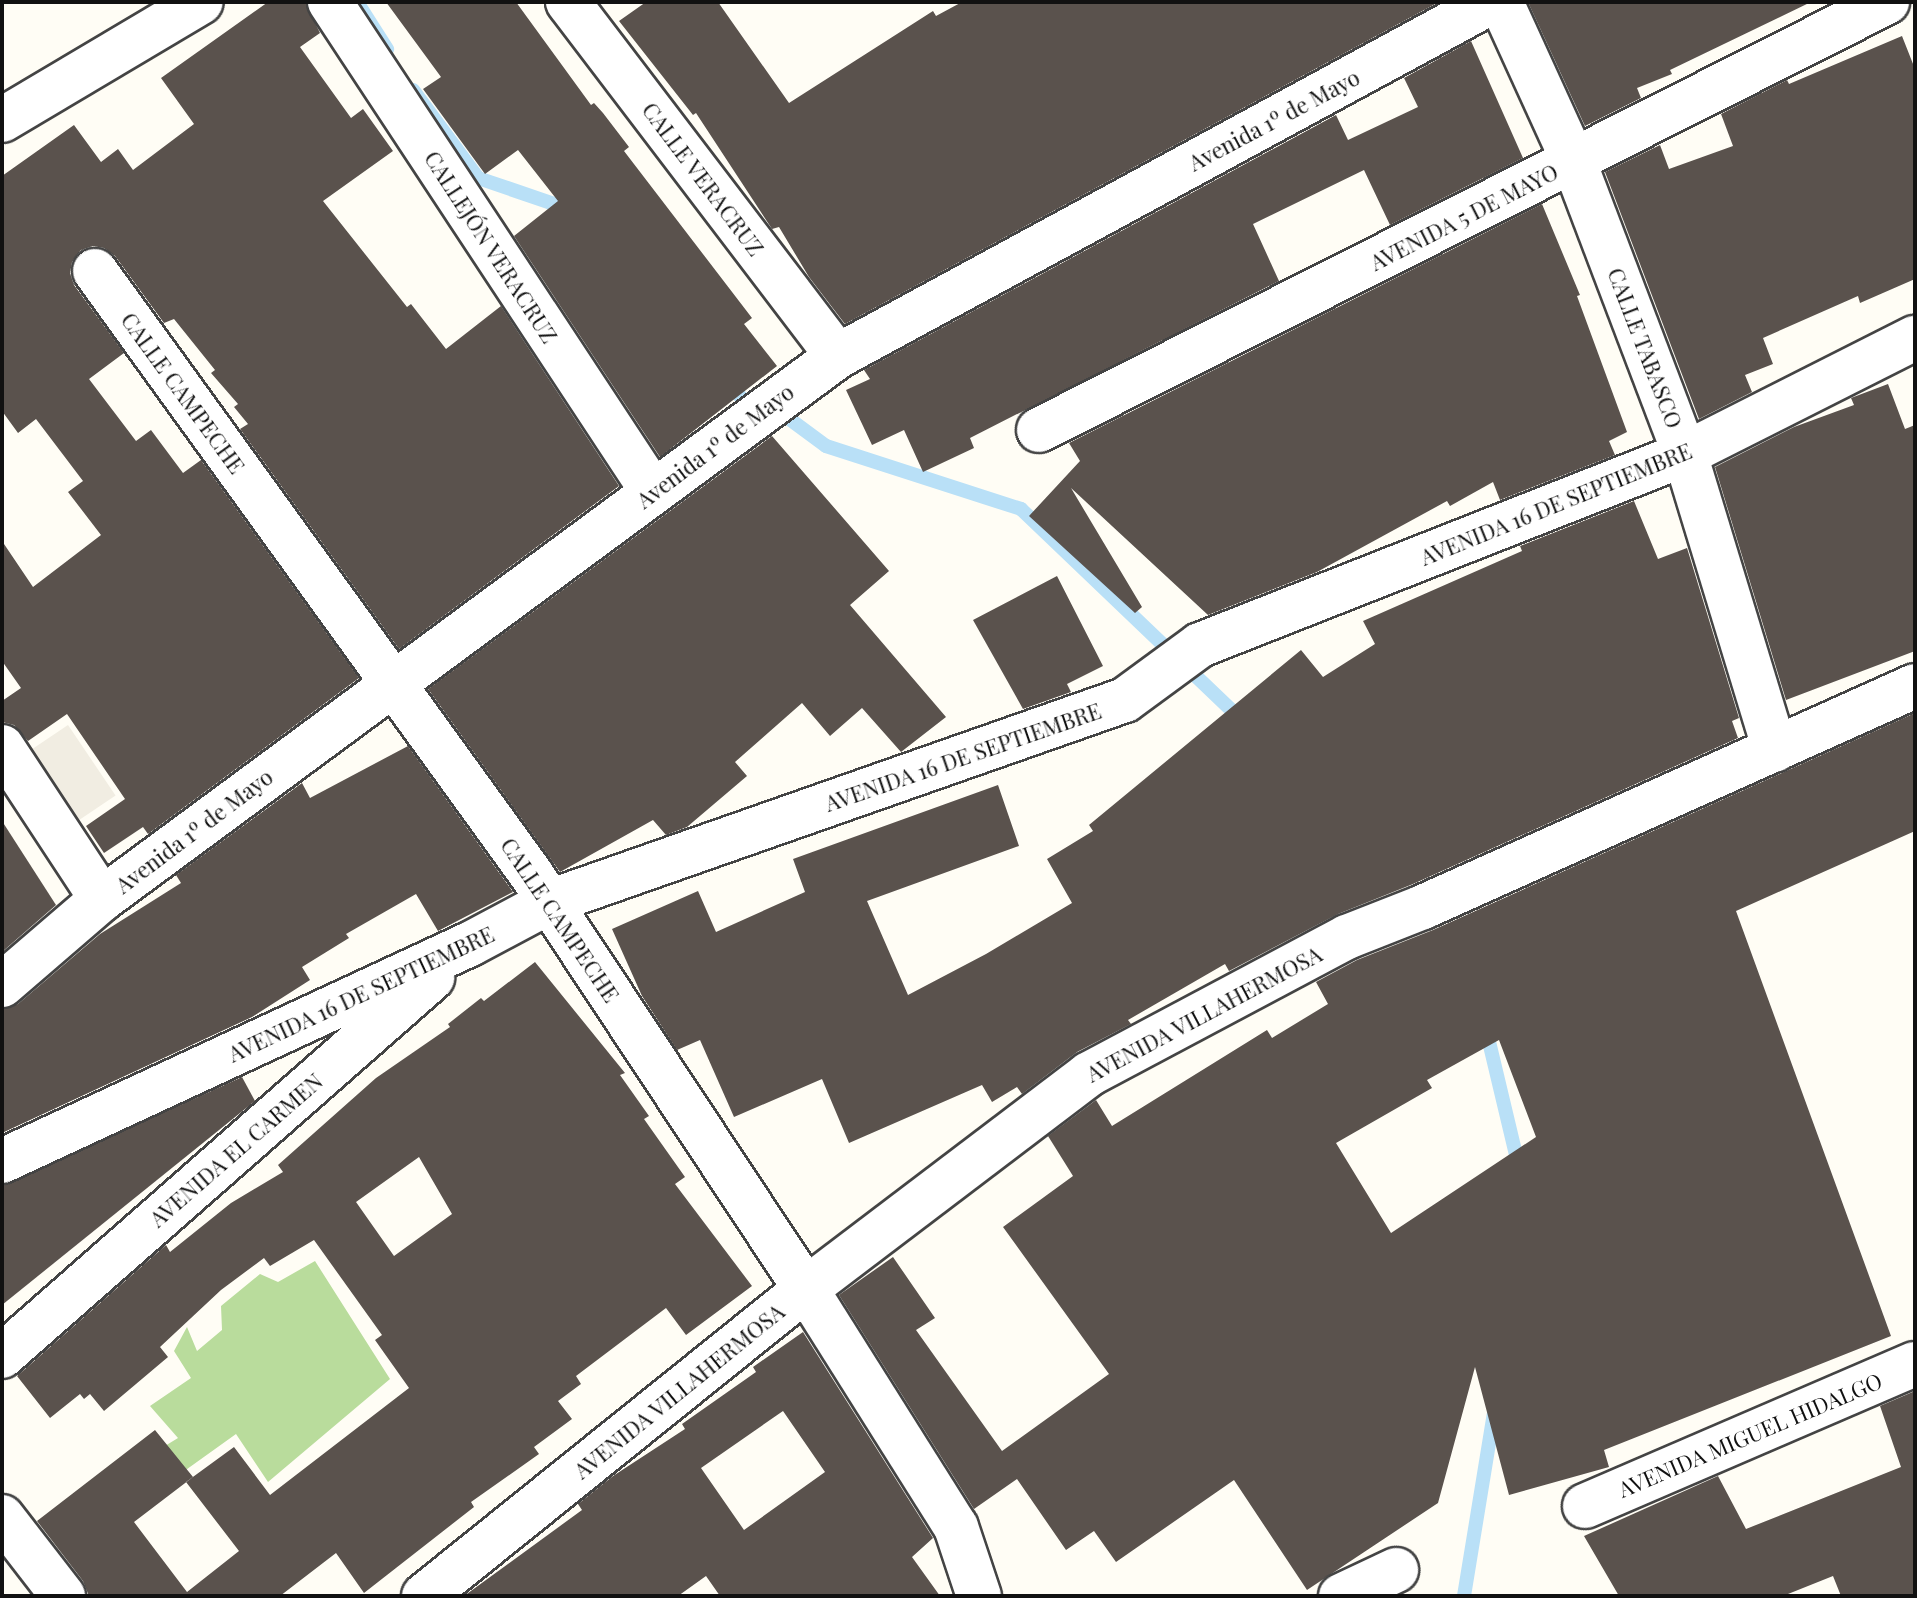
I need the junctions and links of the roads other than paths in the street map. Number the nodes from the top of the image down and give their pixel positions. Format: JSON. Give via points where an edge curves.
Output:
{"nodes":[{"id":1,"x":201,"y":2,"type":"edge"},
{"id":2,"x":330,"y":2,"type":"edge"},
{"id":3,"x":568,"y":2,"type":"edge"},
{"id":4,"x":1491,"y":2,"type":"edge"},
{"id":5,"x":1501,"y":2,"type":"edge"},
{"id":6,"x":1887,"y":2,"type":"edge"},
{"id":7,"x":2,"y":120,"type":"edge"},
{"id":8,"x":1574,"y":162,"type":"junction"},
{"id":9,"x":95,"y":271,"type":"dead end"},
{"id":10,"x":1915,"y":338,"type":"edge"},
{"id":11,"x":838,"y":356,"type":"junction"},
{"id":12,"x":1039,"y":430,"type":"dead end"},
{"id":13,"x":1685,"y":454,"type":"junction"},
{"id":14,"x":653,"y":492,"type":"junction"},
{"id":15,"x":392,"y":685,"type":"junction"},
{"id":16,"x":1915,"y":686,"type":"edge"},
{"id":17,"x":2,"y":747,"type":"edge"},
{"id":18,"x":1775,"y":750,"type":"junction"},
{"id":19,"x":102,"y":899,"type":"junction"},
{"id":20,"x":549,"y":902,"type":"junction"},
{"id":21,"x":470,"y":944,"type":"junction"},
{"id":22,"x":2,"y":985,"type":"edge"},
{"id":23,"x":2,"y":1161,"type":"edge"},
{"id":24,"x":806,"y":1289,"type":"junction"},
{"id":25,"x":2,"y":1356,"type":"edge"},
{"id":26,"x":1915,"y":1364,"type":"edge"},
{"id":27,"x":1585,"y":1506,"type":"dead end"},
{"id":28,"x":2,"y":1517,"type":"edge"},
{"id":29,"x":1396,"y":1570,"type":"dead end"},
{"id":30,"x":63,"y":1596,"type":"edge"},
{"id":31,"x":424,"y":1596,"type":"edge"},
{"id":32,"x":979,"y":1596,"type":"edge"},
{"id":33,"x":1341,"y":1596,"type":"edge"}],
"edges":[{"from":1,"to":7,"type":"street"},
{"from":2,"to":14,"type":"street","name":"CALLEJÓN VERACRUZ"},
{"from":3,"to":11,"type":"street","name":"CALLE VERACRUZ"},
{"from":4,"to":11,"type":"street","name":"Avenida 1º de Mayo"},
{"from":5,"to":8,"type":"street","name":"CALLE TABASCO"},
{"from":6,"to":8,"type":"street","name":"AVENIDA 5 DE MAYO"},
{"from":8,"to":12,"type":"street","name":"AVENIDA 5 DE MAYO"},
{"from":8,"to":13,"type":"street","name":"CALLE TABASCO"},
{"from":9,"to":15,"type":"street","name":"CALLE CAMPECHE"},
{"from":10,"to":13,"type":"street","name":"AVENIDA 16 DE SEPTIEMBRE"},
{"from":11,"to":14,"type":"street","name":"Avenida 1º de Mayo"},
{"from":13,"to":18,"type":"street","name":"CALLE TABASCO"},
{"from":13,"to":20,"type":"street","name":"AVENIDA 16 DE SEPTIEMBRE","via":[[1200,645],[1125,700]]},
{"from":14,"to":15,"type":"street","name":"Avenida 1º de Mayo"},
{"from":15,"to":19,"type":"street","name":"Avenida 1º de Mayo"},
{"from":15,"to":20,"type":"street","name":"CALLE CAMPECHE"},
{"from":16,"to":18,"type":"street","name":"AVENIDA VILLAHERMOSA"},
{"from":17,"to":19,"type":"street"},
{"from":18,"to":24,"type":"street","name":"AVENIDA VILLAHERMOSA","via":[[1347,937],[1089,1074]]},
{"from":19,"to":22,"type":"street","name":"Avenida 1º de Mayo"},
{"from":20,"to":21,"type":"street","name":"AVENIDA 16 DE SEPTIEMBRE"},
{"from":20,"to":24,"type":"street","name":"CALLE CAMPECHE"},
{"from":21,"to":23,"type":"street","name":"AVENIDA 16 DE SEPTIEMBRE"},
{"from":21,"to":25,"type":"street","name":"AVENIDA EL CARMEN"},
{"from":24,"to":31,"type":"street","name":"AVENIDA VILLAHERMOSA"},
{"from":24,"to":32,"type":"street","name":"CALLE CAMPECHE","via":[[956,1527]]},
{"from":26,"to":27,"type":"street","name":"AVENIDA MIGUEL HIDALGO"},
{"from":28,"to":30,"type":"street"},
{"from":29,"to":33,"type":"street"}]}
